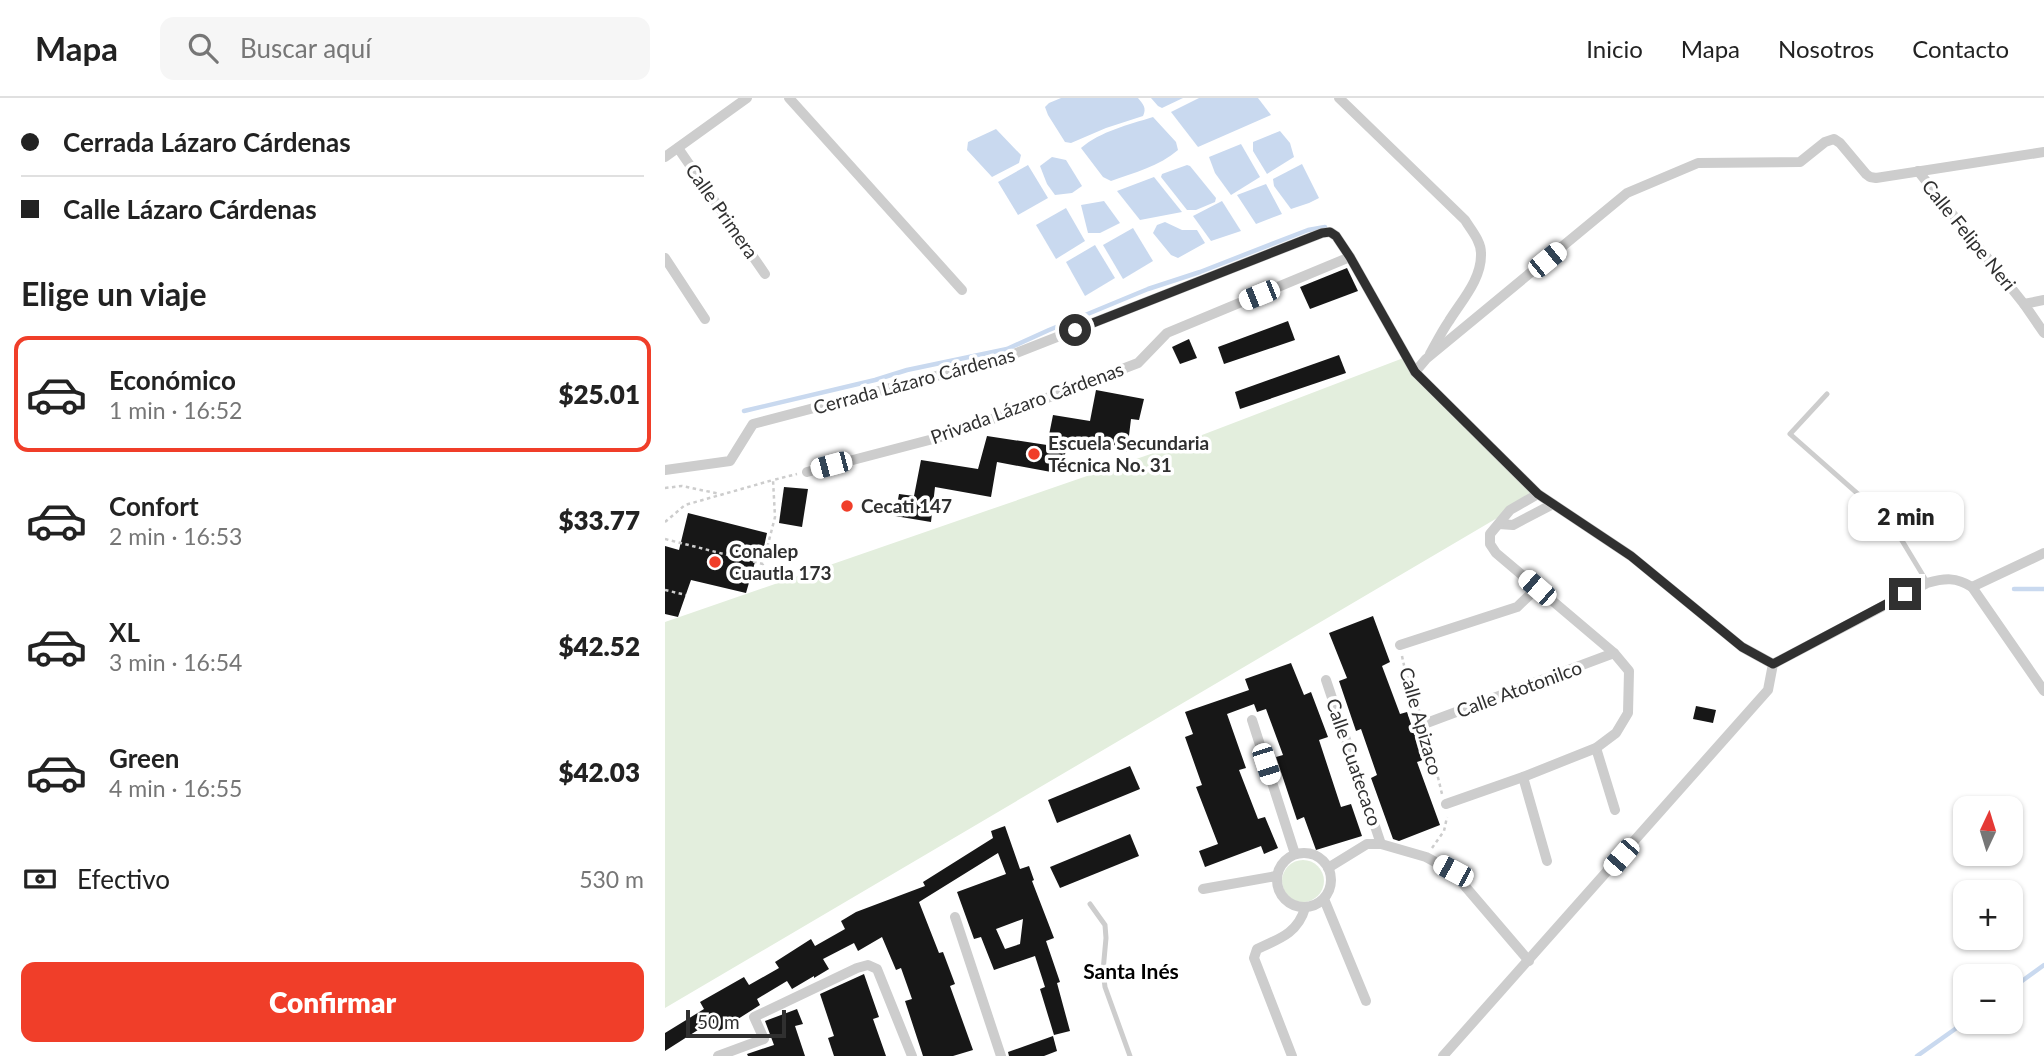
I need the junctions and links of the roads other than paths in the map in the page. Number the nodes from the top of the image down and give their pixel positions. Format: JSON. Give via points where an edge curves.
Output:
{"nodes":[{"id":1,"x":747,"y":98,"type":"edge"},
{"id":2,"x":789,"y":98,"type":"edge"},
{"id":3,"x":1339,"y":98,"type":"edge"},
{"id":4,"x":678,"y":148,"type":"junction"},
{"id":5,"x":2044,"y":152,"type":"edge"},
{"id":6,"x":665,"y":157,"type":"edge"},
{"id":7,"x":1917,"y":171,"type":"junction"},
{"id":8,"x":1350,"y":257,"type":"junction"},
{"id":9,"x":665,"y":258,"type":"edge"},
{"id":10,"x":765,"y":274,"type":"dead end"},
{"id":11,"x":963,"y":290,"type":"dead end"},
{"id":12,"x":2044,"y":300,"type":"edge"},
{"id":13,"x":2024,"y":304,"type":"junction"},
{"id":14,"x":705,"y":319,"type":"dead end"},
{"id":15,"x":2044,"y":333,"type":"edge"},
{"id":16,"x":1426,"y":359,"type":"junction"},
{"id":17,"x":1415,"y":372,"type":"junction"},
{"id":18,"x":1827,"y":394,"type":"dead end"},
{"id":19,"x":665,"y":470,"type":"edge"},
{"id":20,"x":807,"y":472,"type":"road end"},
{"id":21,"x":1538,"y":494,"type":"junction"},
{"id":22,"x":1553,"y":504,"type":"junction"},
{"id":23,"x":1499,"y":524,"type":"junction"},
{"id":24,"x":2044,"y":554,"type":"edge"},
{"id":25,"x":1927,"y":583,"type":"junction"},
{"id":26,"x":1972,"y":587,"type":"junction"},
{"id":27,"x":1537,"y":588,"type":"junction"},
{"id":28,"x":1400,"y":645,"type":"road end"},
{"id":29,"x":1614,"y":653,"type":"junction"},
{"id":30,"x":1773,"y":664,"type":"junction"},
{"id":31,"x":1326,"y":680,"type":"dead end"},
{"id":32,"x":2044,"y":691,"type":"edge"},
{"id":33,"x":1252,"y":720,"type":"dead end"},
{"id":34,"x":1425,"y":724,"type":"road end"},
{"id":35,"x":1596,"y":748,"type":"junction"},
{"id":36,"x":1523,"y":777,"type":"junction"},
{"id":37,"x":1446,"y":804,"type":"road end"},
{"id":38,"x":1615,"y":810,"type":"dead end"},
{"id":39,"x":1381,"y":844,"type":"junction"},
{"id":40,"x":1295,"y":854,"type":"junction"},
{"id":41,"x":1547,"y":861,"type":"dead end"},
{"id":42,"x":1328,"y":868,"type":"junction"},
{"id":43,"x":1276,"y":876,"type":"junction"},
{"id":44,"x":1203,"y":889,"type":"dead end"},
{"id":45,"x":1324,"y":899,"type":"junction"},
{"id":46,"x":1090,"y":904,"type":"dead end"},
{"id":47,"x":1305,"y":908,"type":"junction"},
{"id":48,"x":955,"y":917,"type":"dead end"},
{"id":49,"x":1529,"y":961,"type":"junction"},
{"id":50,"x":1366,"y":1001,"type":"dead end"},
{"id":51,"x":718,"y":1056,"type":"edge"},
{"id":52,"x":912,"y":1056,"type":"edge"},
{"id":53,"x":1001,"y":1056,"type":"edge"},
{"id":54,"x":1130,"y":1056,"type":"edge"},
{"id":55,"x":1293,"y":1056,"type":"edge"},
{"id":56,"x":1443,"y":1056,"type":"edge"}],
"edges":[{"from":1,"to":4,"type":"street"},
{"from":2,"to":11,"type":"street"},
{"from":3,"to":16,"type":"street","via":[[1465,220],[1482,251],[1476,280]]},
{"from":4,"to":6,"type":"street"},
{"from":4,"to":10,"type":"street","name":"Calle Primera"},
{"from":5,"to":7,"type":"street"},
{"from":7,"to":13,"type":"street","name":"Calle Felipe Neri"},
{"from":7,"to":16,"type":"street","via":[[1870,177],[1834,139],[1800,162],[1697,163],[1627,193]]},
{"from":8,"to":17,"type":"street","name":"Cerrada Lázaro Cárdenas"},
{"from":8,"to":19,"type":"street","name":"Cerrada Lázaro Cárdenas","via":[[1336,236],[1322,233],[1001,359],[753,424],[730,461]]},
{"from":8,"to":20,"type":"street","name":"Privada Lázaro Cárdenas","via":[[1167,333],[1137,363],[956,433]]},
{"from":9,"to":14,"type":"street"},
{"from":12,"to":13,"type":"street"},
{"from":13,"to":15,"type":"street","name":"Calle Felipe Neri"},
{"from":16,"to":17,"type":"street"},
{"from":17,"to":21,"type":"street","name":"Cerrada Lázaro Cárdenas"},
{"from":18,"to":25,"type":"lane","via":[[1790,433],[1892,524]]},
{"from":21,"to":22,"type":"street","name":"Cerrada Lázaro Cárdenas"},
{"from":21,"to":23,"type":"street","via":[[1510,510]]},
{"from":22,"to":23,"type":"street","via":[[1513,525]]},
{"from":22,"to":30,"type":"street","name":"Cerrada Lázaro Cárdenas","via":[[1631,556],[1742,647]]},
{"from":23,"to":27,"type":"street","via":[[1490,534],[1490,544]]},
{"from":24,"to":26,"type":"street"},
{"from":25,"to":26,"type":"street","via":[[1952,579]]},
{"from":25,"to":30,"type":"street"},
{"from":26,"to":32,"type":"street"},
{"from":27,"to":28,"type":"street","name":"Calle Apizaco","via":[[1517,607]]},
{"from":27,"to":29,"type":"street"},
{"from":29,"to":34,"type":"street","name":"Calle Atotonilco"},
{"from":29,"to":35,"type":"street","via":[[1629,671],[1628,713],[1616,733]]},
{"from":30,"to":49,"type":"street","via":[[1767,690]]},
{"from":31,"to":39,"type":"street","name":"Calle Cuatecaco"},
{"from":33,"to":40,"type":"street"},
{"from":35,"to":36,"type":"street"},
{"from":35,"to":38,"type":"street"},
{"from":36,"to":37,"type":"street"},
{"from":36,"to":41,"type":"street"},
{"from":39,"to":42,"type":"street","via":[[1367,844]]},
{"from":39,"to":49,"type":"street","via":[[1426,857],[1453,871]]},
{"from":40,"to":42,"type":"street","via":[[1314,855]]},
{"from":40,"to":43,"type":"street","via":[[1283,862]]},
{"from":42,"to":45,"type":"street","via":[[1331,884]]},
{"from":43,"to":44,"type":"street"},
{"from":43,"to":47,"type":"street","via":[[1283,899]]},
{"from":45,"to":47,"type":"street"},
{"from":45,"to":50,"type":"street"},
{"from":46,"to":54,"type":"lane","via":[[1105,925],[1105,987]]},
{"from":47,"to":55,"type":"street","via":[[1300,923],[1257,949],[1254,958]]},
{"from":48,"to":53,"type":"street"},
{"from":49,"to":56,"type":"street"},
{"from":51,"to":52,"type":"street","via":[[764,1040],[754,1017],[868,965],[877,969]]}]}
